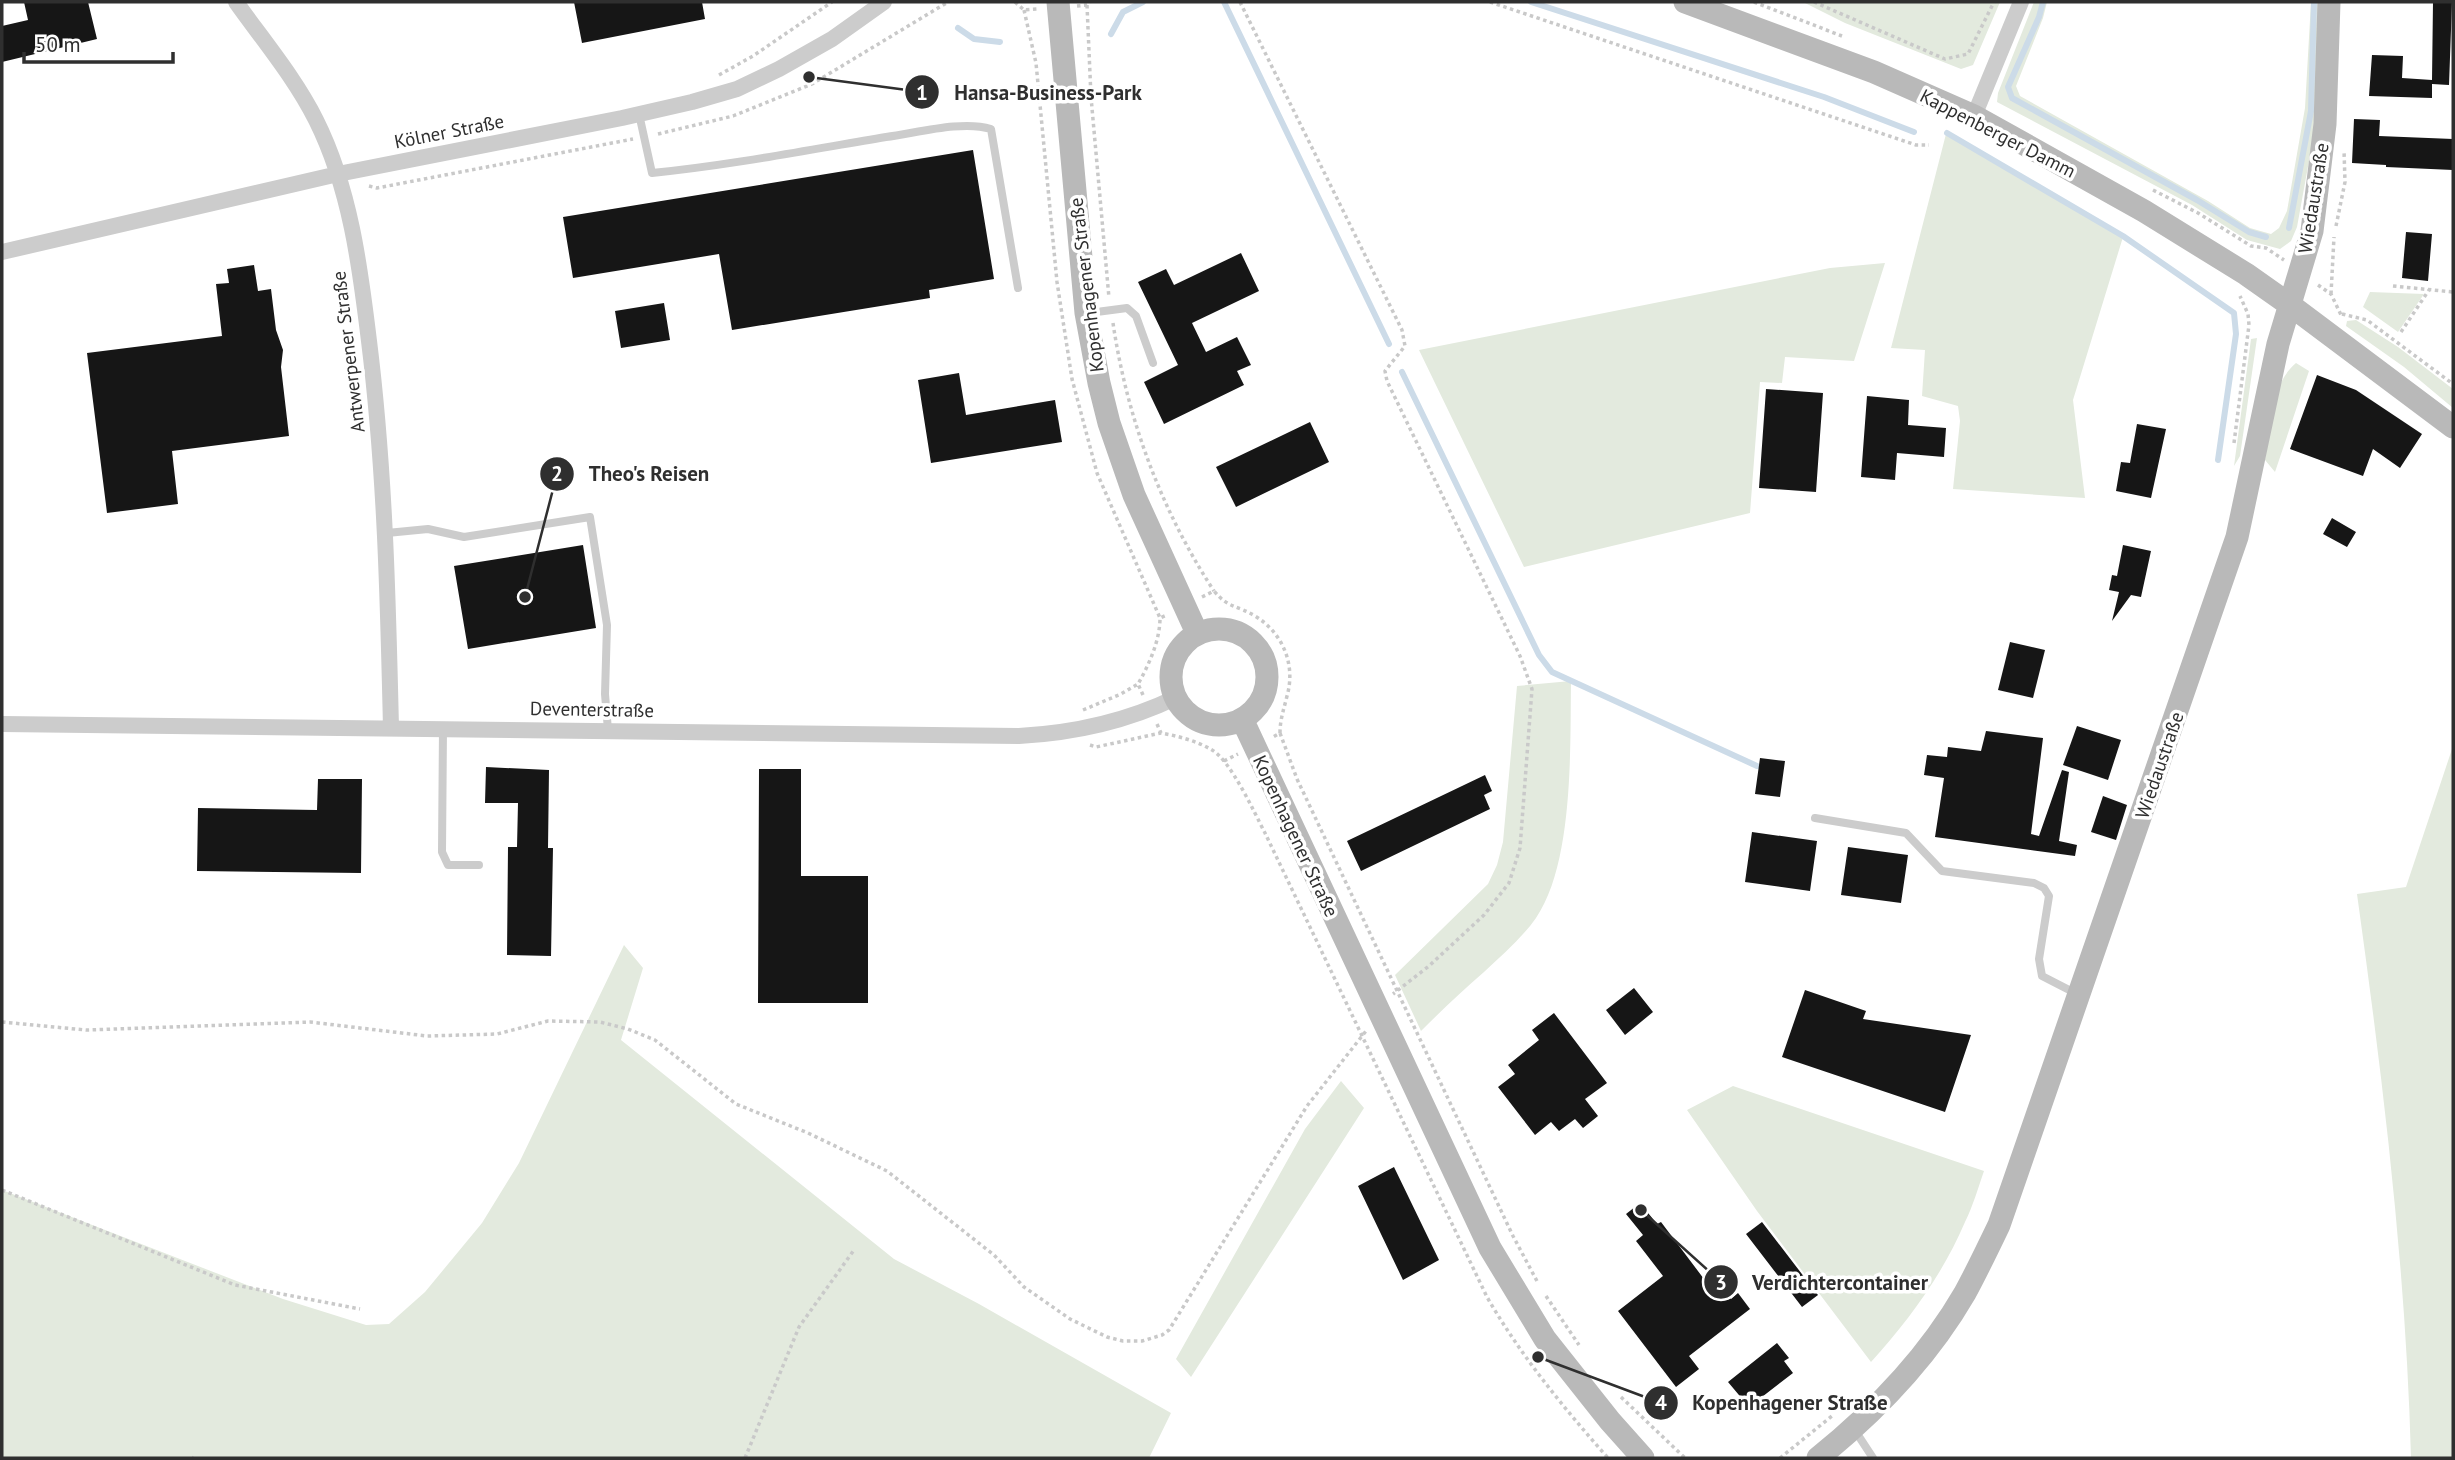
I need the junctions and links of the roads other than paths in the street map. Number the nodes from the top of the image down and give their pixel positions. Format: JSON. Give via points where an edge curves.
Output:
{"nodes":[{"id":1,"x":236,"y":2,"type":"edge"},
{"id":2,"x":884,"y":2,"type":"edge"},
{"id":3,"x":1058,"y":2,"type":"edge"},
{"id":4,"x":1685,"y":2,"type":"edge"},
{"id":5,"x":2021,"y":2,"type":"edge"},
{"id":6,"x":2329,"y":2,"type":"edge"},
{"id":7,"x":639,"y":114,"type":"junction"},
{"id":8,"x":1974,"y":116,"type":"junction"},
{"id":9,"x":338,"y":174,"type":"junction"},
{"id":10,"x":2,"y":252,"type":"edge"},
{"id":11,"x":1018,"y":288,"type":"dead end"},
{"id":12,"x":2290,"y":304,"type":"junction"},
{"id":13,"x":1086,"y":313,"type":"junction"},
{"id":14,"x":1153,"y":363,"type":"dead end"},
{"id":15,"x":2453,"y":426,"type":"edge"},
{"id":16,"x":387,"y":533,"type":"junction"},
{"id":17,"x":1197,"y":633,"type":"junction"},
{"id":18,"x":1175,"y":698,"type":"junction"},
{"id":19,"x":1242,"y":719,"type":"junction"},
{"id":20,"x":2,"y":724,"type":"edge"},
{"id":21,"x":391,"y":728,"type":"junction"},
{"id":22,"x":443,"y":728,"type":"junction"},
{"id":23,"x":608,"y":730,"type":"junction"},
{"id":24,"x":1815,"y":818,"type":"dead end"},
{"id":25,"x":479,"y":865,"type":"dead end"},
{"id":26,"x":2080,"y":995,"type":"junction"},
{"id":27,"x":1854,"y":1429,"type":"junction"},
{"id":28,"x":1643,"y":1458,"type":"edge"},
{"id":29,"x":1818,"y":1458,"type":"edge"},
{"id":30,"x":1873,"y":1458,"type":"edge"}],
"edges":[{"from":1,"to":9,"type":"street","name":"Antwerpener Straße","via":[[316,120]]},
{"from":2,"to":7,"type":"street","name":"Kölner Straße","via":[[832,39],[737,89]]},
{"from":3,"to":13,"type":"main road","name":"Kopenhagener Straße"},
{"from":4,"to":8,"type":"main road","name":"Kappenberger Damm","via":[[1874,72]]},
{"from":5,"to":8,"type":"street"},
{"from":6,"to":12,"type":"main road","name":"Wiedaustraße","via":[[2325,124],[2312,231]]},
{"from":7,"to":9,"type":"street","name":"Kölner Straße"},
{"from":7,"to":11,"type":"lane","via":[[652,173],[977,124],[991,129]]},
{"from":8,"to":12,"type":"main road","name":"Kappenberger Damm","via":[[2144,211]]},
{"from":9,"to":10,"type":"street","name":"Kölner Straße"},
{"from":9,"to":16,"type":"street","name":"Antwerpener Straße","via":[[363,288]]},
{"from":12,"to":15,"type":"main road","name":"Kappenberger Damm"},
{"from":12,"to":26,"type":"main road","name":"Wiedaustraße","via":[[2237,537]]},
{"from":13,"to":14,"type":"lane","via":[[1127,308],[1136,316]]},
{"from":13,"to":17,"type":"main road","name":"Kopenhagener Straße","via":[[1120,457]]},
{"from":16,"to":21,"type":"street","name":"Antwerpener Straße"},
{"from":16,"to":23,"type":"lane","via":[[428,529],[464,537],[590,517],[607,625]]},
{"from":17,"to":18,"type":"main road","via":[[1186,641],[1171,667]]},
{"from":17,"to":19,"type":"main road","via":[[1231,629],[1246,636],[1262,655],[1265,692]]},
{"from":18,"to":19,"type":"main road","via":[[1182,709],[1205,724],[1220,726]]},
{"from":18,"to":23,"type":"street","name":"Deventerstraße","via":[[1082,729],[1019,736]]},
{"from":19,"to":28,"type":"main road","name":"Kopenhagener Straße","via":[[1490,1248],[1559,1358]]},
{"from":20,"to":21,"type":"street","name":"Deventerstraße"},
{"from":21,"to":22,"type":"street","name":"Deventerstraße"},
{"from":22,"to":23,"type":"street","name":"Deventerstraße"},
{"from":22,"to":25,"type":"lane","via":[[442,852],[448,865]]},
{"from":24,"to":26,"type":"lane","via":[[1906,833],[1942,871],[2044,888],[2049,897],[2039,959],[2042,976]]},
{"from":26,"to":27,"type":"main road","name":"Wiedaustraße","via":[[1999,1225],[1965,1294],[1930,1346]]},
{"from":27,"to":29,"type":"main road","name":"Wiedaustraße"},
{"from":27,"to":30,"type":"lane"}]}
